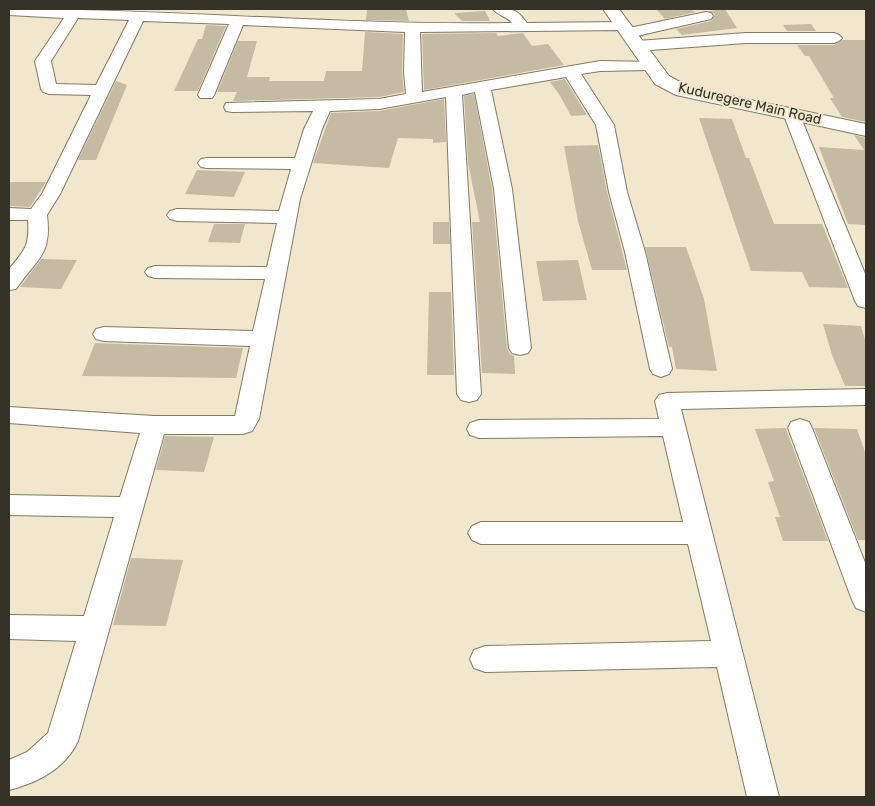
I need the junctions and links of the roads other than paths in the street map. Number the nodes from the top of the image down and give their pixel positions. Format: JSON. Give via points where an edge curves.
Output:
{"nodes":[{"id":1,"x":500,"y":9,"type":"edge"},
{"id":2,"x":612,"y":9,"type":"edge"},
{"id":3,"x":9,"y":11,"type":"edge"},
{"id":4,"x":76,"y":11,"type":"edge"},
{"id":5,"x":138,"y":16,"type":"junction"},
{"id":6,"x":228,"y":16,"type":"edge"},
{"id":7,"x":706,"y":16,"type":"dead end"},
{"id":8,"x":412,"y":27,"type":"junction"},
{"id":9,"x":523,"y":28,"type":"junction"},
{"id":10,"x":629,"y":35,"type":"junction"},
{"id":11,"x":834,"y":38,"type":"dead end"},
{"id":12,"x":650,"y":65,"type":"junction"},
{"id":13,"x":571,"y":71,"type":"junction"},
{"id":14,"x":482,"y":87,"type":"junction"},
{"id":15,"x":102,"y":90,"type":"junction"},
{"id":16,"x":454,"y":92,"type":"junction"},
{"id":17,"x":206,"y":95,"type":"dead end"},
{"id":18,"x":415,"y":99,"type":"junction"},
{"id":19,"x":324,"y":106,"type":"junction"},
{"id":20,"x":232,"y":107,"type":"dead end"},
{"id":21,"x":791,"y":113,"type":"junction"},
{"id":22,"x":865,"y":128,"type":"edge"},
{"id":23,"x":207,"y":163,"type":"dead end"},
{"id":24,"x":302,"y":164,"type":"junction"},
{"id":25,"x":9,"y":214,"type":"edge"},
{"id":26,"x":177,"y":215,"type":"dead end"},
{"id":27,"x":37,"y":216,"type":"junction"},
{"id":28,"x":288,"y":217,"type":"junction"},
{"id":29,"x":155,"y":272,"type":"dead end"},
{"id":30,"x":277,"y":274,"type":"junction"},
{"id":31,"x":10,"y":280,"type":"edge"},
{"id":32,"x":866,"y":301,"type":"edge"},
{"id":33,"x":104,"y":334,"type":"dead end"},
{"id":34,"x":264,"y":339,"type":"junction"},
{"id":35,"x":520,"y":348,"type":"dead end"},
{"id":36,"x":661,"y":369,"type":"dead end"},
{"id":37,"x":469,"y":394,"type":"dead end"},
{"id":38,"x":866,"y":397,"type":"edge"},
{"id":39,"x":9,"y":415,"type":"edge"},
{"id":40,"x":154,"y":425,"type":"junction"},
{"id":41,"x":674,"y":428,"type":"junction"},
{"id":42,"x":800,"y":428,"type":"dead end"},
{"id":43,"x":479,"y":429,"type":"dead end"},
{"id":44,"x":9,"y":505,"type":"edge"},
{"id":45,"x":130,"y":507,"type":"junction"},
{"id":46,"x":481,"y":532,"type":"dead end"},
{"id":47,"x":700,"y":533,"type":"junction"},
{"id":48,"x":866,"y":600,"type":"edge"},
{"id":49,"x":9,"y":627,"type":"edge"},
{"id":50,"x":94,"y":629,"type":"junction"},
{"id":51,"x":729,"y":654,"type":"junction"},
{"id":52,"x":486,"y":658,"type":"dead end"},
{"id":53,"x":9,"y":775,"type":"edge"},
{"id":54,"x":763,"y":797,"type":"edge"}],
"edges":[{"from":1,"to":9,"type":"street","via":[[514,15]]},
{"from":2,"to":10,"type":"street","name":"Kuduregere Main Road"},
{"from":3,"to":4,"type":"street"},
{"from":4,"to":5,"type":"street"},
{"from":4,"to":15,"type":"street","via":[[43,61],[49,89]]},
{"from":5,"to":6,"type":"street"},
{"from":5,"to":15,"type":"street"},
{"from":6,"to":8,"type":"street"},
{"from":6,"to":17,"type":"street"},
{"from":7,"to":10,"type":"street"},
{"from":8,"to":9,"type":"street","via":[[445,22]]},
{"from":8,"to":18,"type":"street"},
{"from":9,"to":10,"type":"street"},
{"from":10,"to":11,"type":"street"},
{"from":10,"to":12,"type":"street","name":"Kuduregere Main Road"},
{"from":12,"to":13,"type":"street","via":[[600,66]]},
{"from":12,"to":21,"type":"street","name":"Kuduregere Main Road","via":[[662,80],[682,91]]},
{"from":13,"to":14,"type":"street"},
{"from":13,"to":36,"type":"street","via":[[605,125]]},
{"from":14,"to":16,"type":"street"},
{"from":14,"to":35,"type":"street","via":[[503,189]]},
{"from":15,"to":27,"type":"street"},
{"from":16,"to":18,"type":"street"},
{"from":16,"to":37,"type":"street"},
{"from":18,"to":19,"type":"street"},
{"from":19,"to":20,"type":"street"},
{"from":19,"to":24,"type":"street"},
{"from":21,"to":22,"type":"street","name":"Kuduregere Main Road"},
{"from":21,"to":32,"type":"street"},
{"from":23,"to":24,"type":"street"},
{"from":24,"to":28,"type":"street"},
{"from":25,"to":27,"type":"street"},
{"from":26,"to":28,"type":"street"},
{"from":27,"to":31,"type":"street","via":[[40,234],[37,250]]},
{"from":28,"to":30,"type":"street"},
{"from":29,"to":30,"type":"street"},
{"from":30,"to":34,"type":"street"},
{"from":33,"to":34,"type":"street"},
{"from":34,"to":40,"type":"street","via":[[247,420],[243,424]]},
{"from":38,"to":41,"type":"street","via":[[667,401]]},
{"from":39,"to":40,"type":"street"},
{"from":40,"to":45,"type":"street"},
{"from":41,"to":43,"type":"street"},
{"from":41,"to":47,"type":"street"},
{"from":42,"to":48,"type":"street"},
{"from":44,"to":45,"type":"street"},
{"from":45,"to":50,"type":"street"},
{"from":46,"to":47,"type":"street"},
{"from":47,"to":51,"type":"street"},
{"from":49,"to":50,"type":"street"},
{"from":50,"to":53,"type":"street","via":[[62,741],[53,753]]},
{"from":51,"to":52,"type":"street"},
{"from":51,"to":54,"type":"street"}]}
